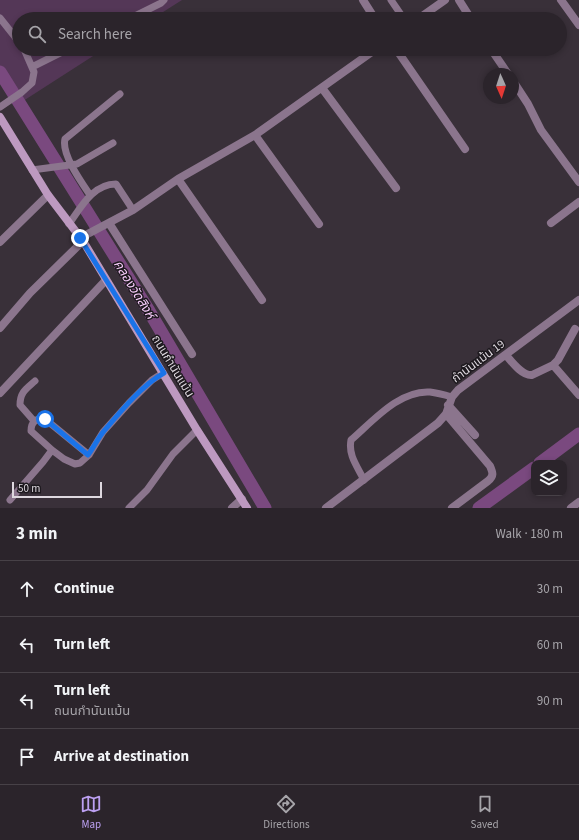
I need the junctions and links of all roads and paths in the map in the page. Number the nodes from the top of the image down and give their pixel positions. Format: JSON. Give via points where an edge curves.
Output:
{"nodes":[{"id":1,"x":164,"y":0,"type":"edge"},
{"id":2,"x":363,"y":0,"type":"edge"},
{"id":3,"x":391,"y":0,"type":"edge"},
{"id":4,"x":445,"y":0,"type":"edge"},
{"id":5,"x":459,"y":0,"type":"edge"},
{"id":6,"x":561,"y":0,"type":"edge"},
{"id":7,"x":143,"y":12,"type":"edge"},
{"id":8,"x":371,"y":12,"type":"edge"},
{"id":9,"x":399,"y":12,"type":"edge"},
{"id":10,"x":428,"y":12,"type":"edge"},
{"id":11,"x":467,"y":12,"type":"edge"},
{"id":12,"x":0,"y":18,"type":"edge"},
{"id":13,"x":579,"y":25,"type":"edge"},
{"id":14,"x":12,"y":33,"type":"edge"},
{"id":15,"x":27,"y":56,"type":"edge"},
{"id":16,"x":53,"y":56,"type":"edge"},
{"id":17,"x":366,"y":56,"type":"edge"},
{"id":18,"x":401,"y":56,"type":"edge"},
{"id":19,"x":496,"y":56,"type":"edge"},
{"id":20,"x":32,"y":66,"type":"junction"},
{"id":21,"x":504,"y":68,"type":"edge"},
{"id":22,"x":322,"y":88,"type":"junction"},
{"id":23,"x":519,"y":90,"type":"edge"},
{"id":24,"x":120,"y":94,"type":"dead end"},
{"id":25,"x":0,"y":107,"type":"edge"},
{"id":26,"x":0,"y":118,"type":"edge"},
{"id":27,"x":256,"y":135,"type":"junction"},
{"id":28,"x":113,"y":143,"type":"dead end"},
{"id":29,"x":465,"y":149,"type":"dead end"},
{"id":30,"x":72,"y":165,"type":"junction"},
{"id":31,"x":32,"y":170,"type":"junction"},
{"id":32,"x":178,"y":179,"type":"junction"},
{"id":33,"x":579,"y":182,"type":"edge"},
{"id":34,"x":396,"y":188,"type":"dead end"},
{"id":35,"x":48,"y":195,"type":"junction"},
{"id":36,"x":88,"y":198,"type":"junction"},
{"id":37,"x":579,"y":202,"type":"edge"},
{"id":38,"x":133,"y":210,"type":"junction"},
{"id":39,"x":72,"y":221,"type":"junction"},
{"id":40,"x":551,"y":223,"type":"dead end"},
{"id":41,"x":319,"y":224,"type":"dead end"},
{"id":42,"x":106,"y":225,"type":"junction"},
{"id":43,"x":82,"y":240,"type":"junction"},
{"id":44,"x":0,"y":242,"type":"edge"},
{"id":45,"x":106,"y":280,"type":"junction"},
{"id":46,"x":262,"y":300,"type":"dead end"},
{"id":47,"x":579,"y":300,"type":"edge"},
{"id":48,"x":0,"y":328,"type":"edge"},
{"id":49,"x":575,"y":329,"type":"dead end"},
{"id":50,"x":192,"y":354,"type":"dead end"},
{"id":51,"x":506,"y":355,"type":"junction"},
{"id":52,"x":554,"y":365,"type":"junction"},
{"id":53,"x":164,"y":373,"type":"junction"},
{"id":54,"x":35,"y":381,"type":"dead end"},
{"id":55,"x":0,"y":392,"type":"edge"},
{"id":56,"x":579,"y":396,"type":"edge"},
{"id":57,"x":452,"y":397,"type":"junction"},
{"id":58,"x":448,"y":405,"type":"junction"},
{"id":59,"x":446,"y":414,"type":"junction"},
{"id":60,"x":34,"y":421,"type":"junction"},
{"id":61,"x":197,"y":430,"type":"junction"},
{"id":62,"x":475,"y":435,"type":"dead end"},
{"id":63,"x":52,"y":450,"type":"junction"},
{"id":64,"x":88,"y":455,"type":"junction"},
{"id":65,"x":364,"y":480,"type":"junction"},
{"id":66,"x":10,"y":500,"type":"dead end"},
{"id":67,"x":242,"y":500,"type":"junction"},
{"id":68,"x":579,"y":502,"type":"edge"},
{"id":69,"x":129,"y":508,"type":"edge"},
{"id":70,"x":232,"y":508,"type":"edge"},
{"id":71,"x":247,"y":508,"type":"edge"},
{"id":72,"x":326,"y":508,"type":"edge"},
{"id":73,"x":452,"y":508,"type":"edge"},
{"id":74,"x":571,"y":508,"type":"edge"}],
"edges":[{"from":1,"to":7,"type":"lane"},
{"from":2,"to":8,"type":"street"},
{"from":3,"to":9,"type":"lane"},
{"from":4,"to":10,"type":"street"},
{"from":5,"to":11,"type":"street"},
{"from":6,"to":13,"type":"street"},
{"from":12,"to":14,"type":"lane"},
{"from":15,"to":20,"type":"lane"},
{"from":16,"to":20,"type":"lane"},
{"from":17,"to":22,"type":"street"},
{"from":18,"to":29,"type":"street"},
{"from":19,"to":21,"type":"street"},
{"from":20,"to":25,"type":"lane","via":[[32,83]]},
{"from":22,"to":27,"type":"street"},
{"from":22,"to":34,"type":"street"},
{"from":23,"to":33,"type":"street","via":[[541,130]]},
{"from":24,"to":30,"type":"lane","via":[[65,139],[64,148]]},
{"from":26,"to":31,"type":"street","name":"ถนนกำนันแม้น"},
{"from":27,"to":32,"type":"street"},
{"from":27,"to":41,"type":"street"},
{"from":28,"to":30,"type":"lane"},
{"from":30,"to":31,"type":"lane"},
{"from":30,"to":36,"type":"lane"},
{"from":31,"to":35,"type":"street","name":"ถนนกำนันแม้น"},
{"from":32,"to":38,"type":"street"},
{"from":32,"to":46,"type":"street"},
{"from":35,"to":39,"type":"street","name":"ถนนกำนันแม้น"},
{"from":35,"to":44,"type":"street"},
{"from":36,"to":38,"type":"lane","via":[[96,190],[116,184]]},
{"from":36,"to":39,"type":"lane"},
{"from":37,"to":40,"type":"street"},
{"from":38,"to":42,"type":"street"},
{"from":39,"to":43,"type":"street","name":"ถนนกำนันแม้น"},
{"from":42,"to":43,"type":"street"},
{"from":42,"to":50,"type":"street"},
{"from":43,"to":45,"type":"street","name":"ถนนกำนันแม้น"},
{"from":43,"to":48,"type":"street"},
{"from":45,"to":53,"type":"street","name":"ถนนกำนันแม้น"},
{"from":45,"to":55,"type":"street"},
{"from":47,"to":51,"type":"street","name":"กำนันแม้น 19"},
{"from":49,"to":52,"type":"street"},
{"from":51,"to":52,"type":"street","via":[[528,376]]},
{"from":51,"to":57,"type":"street","name":"กำนันแม้น 19"},
{"from":52,"to":56,"type":"street"},
{"from":53,"to":61,"type":"street","name":"ถนนกำนันแม้น"},
{"from":53,"to":64,"type":"lane","via":[[152,380],[129,403],[103,432]]},
{"from":54,"to":60,"type":"lane","via":[[20,398],[20,405]]},
{"from":57,"to":58,"type":"street","name":"กำนันแม้น 19"},
{"from":57,"to":65,"type":"lane","via":[[430,392],[405,397],[351,440],[351,455]]},
{"from":58,"to":59,"type":"street","name":"กำนันแม้น 19"},
{"from":58,"to":62,"type":"street"},
{"from":59,"to":65,"type":"street"},
{"from":59,"to":73,"type":"street","via":[[493,472],[492,478]]},
{"from":60,"to":63,"type":"lane","via":[[31,431]]},
{"from":60,"to":64,"type":"lane","via":[[45,419]]},
{"from":61,"to":67,"type":"street","name":"ถนนกำนันแม้น"},
{"from":61,"to":69,"type":"lane","via":[[173,454],[147,490]]},
{"from":63,"to":64,"type":"lane","via":[[75,464],[80,463]]},
{"from":63,"to":66,"type":"lane"},
{"from":65,"to":72,"type":"street"},
{"from":67,"to":70,"type":"street"},
{"from":67,"to":71,"type":"street","name":"ถนนกำนันแม้น"},
{"from":68,"to":74,"type":"street"}]}
